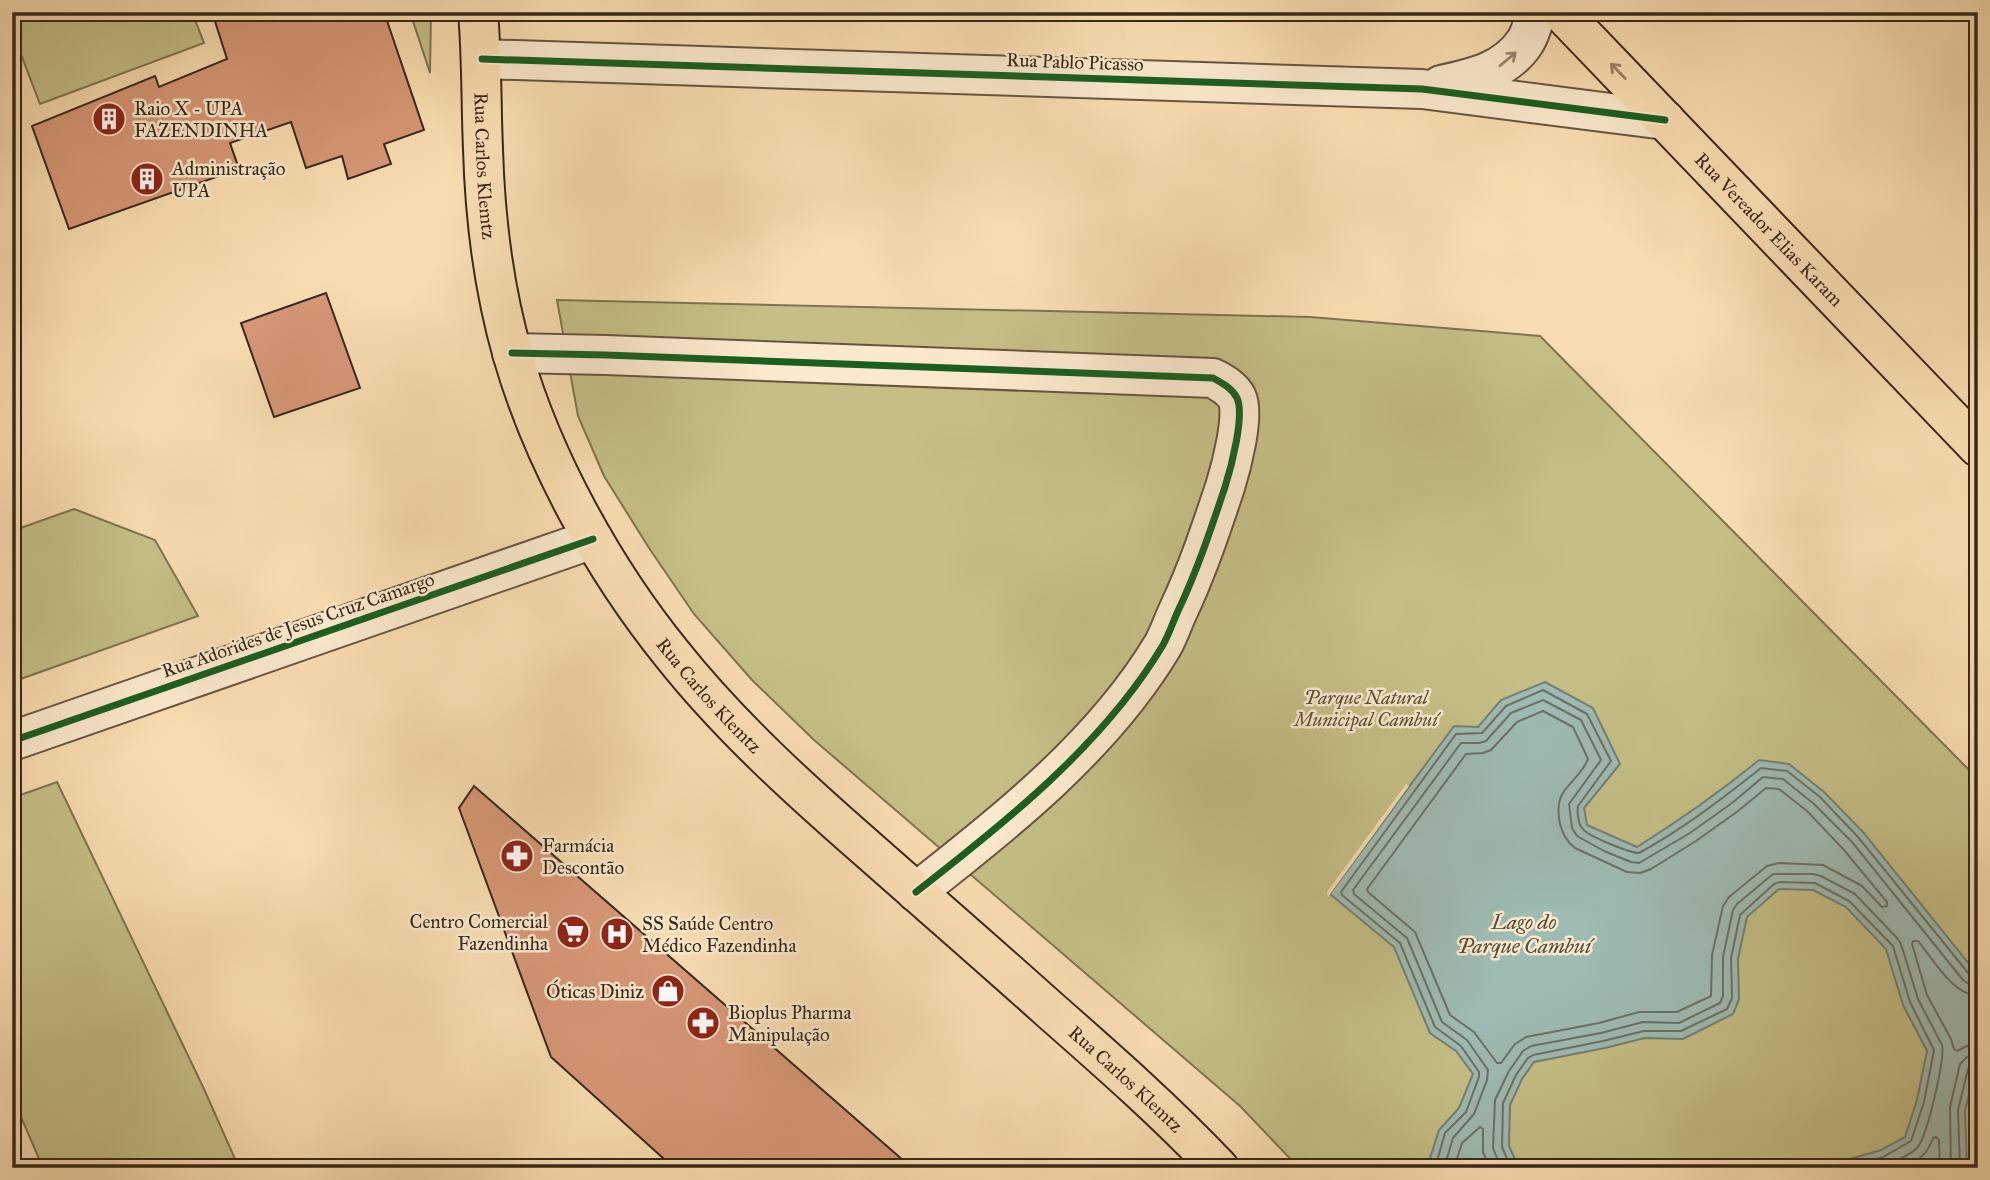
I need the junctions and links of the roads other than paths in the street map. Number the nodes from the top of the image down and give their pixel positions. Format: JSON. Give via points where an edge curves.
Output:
{"nodes":[{"id":1,"x":478,"y":12,"type":"edge"},
{"id":2,"x":488,"y":12,"type":"edge"},
{"id":3,"x":1535,"y":12,"type":"edge"},
{"id":4,"x":1561,"y":12,"type":"edge"},
{"id":5,"x":482,"y":60,"type":"junction"},
{"id":6,"x":1422,"y":89,"type":"junction"},
{"id":7,"x":1665,"y":120,"type":"junction"},
{"id":8,"x":512,"y":353,"type":"junction"},
{"id":9,"x":1978,"y":447,"type":"edge"},
{"id":10,"x":593,"y":540,"type":"junction"},
{"id":11,"x":12,"y":741,"type":"edge"},
{"id":12,"x":916,"y":892,"type":"junction"},
{"id":13,"x":1219,"y":1168,"type":"edge"}],
"edges":[{"from":1,"to":5,"type":"main road","name":"Rua Carlos Klemtz"},
{"from":2,"to":5,"type":"main road","name":"Rua Carlos Klemtz"},
{"from":6,"to":3,"type":"street","name":"Rua Pablo Picasso","one_way":true,"via":[[1490,72],[1511,58],[1525,41]]},
{"from":7,"to":4,"type":"main road","name":"Rua Vereador Elias Karam","one_way":true},
{"from":5,"to":6,"type":"street","name":"Rua Pablo Picasso"},
{"from":5,"to":8,"type":"main road","name":"Rua Carlos Klemtz","via":[[487,216]]},
{"from":6,"to":7,"type":"street","name":"Rua Pablo Picasso"},
{"from":7,"to":9,"type":"main road","name":"Rua Vereador Elias Karam"},
{"from":8,"to":10,"type":"main road","name":"Rua Carlos Klemtz","via":[[531,411]]},
{"from":8,"to":12,"type":"street","via":[[1213,378],[1236,398],[1240,412],[1230,470],[1164,643],[1135,687],[1079,750],[1009,817]]},
{"from":10,"to":11,"type":"street","name":"Rua Adorides de Jesus Cruz Camargo"},
{"from":10,"to":12,"type":"main road","name":"Rua Carlos Klemtz","via":[[671,653],[708,697],[820,808]]},
{"from":12,"to":13,"type":"main road","name":"Rua Carlos Klemtz","via":[[1150,1098]]}]}
